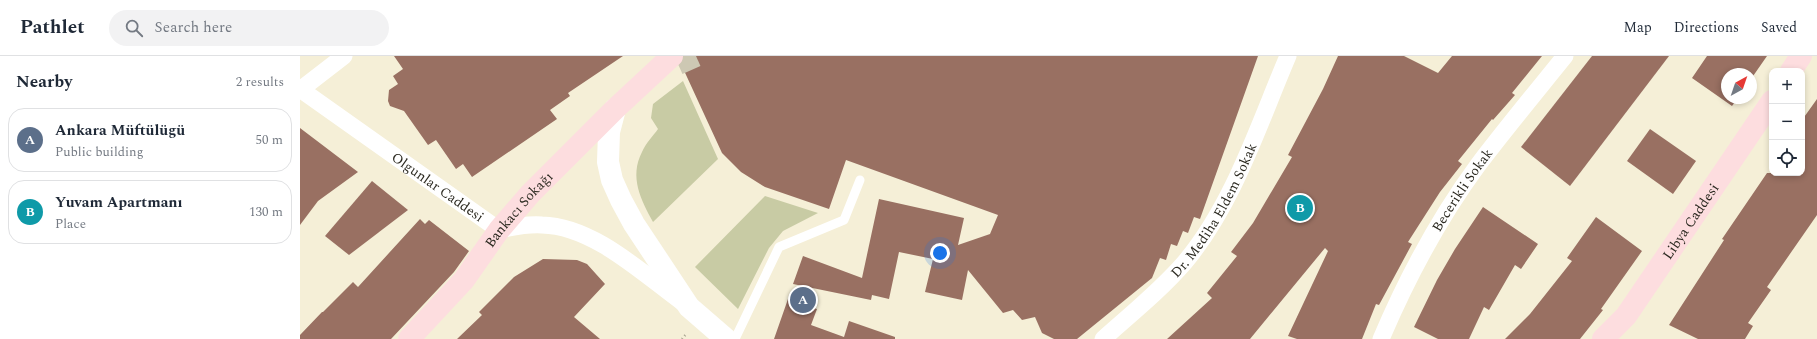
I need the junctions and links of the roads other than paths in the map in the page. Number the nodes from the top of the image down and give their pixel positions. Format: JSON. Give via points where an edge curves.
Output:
{"nodes":[{"id":1,"x":344,"y":56,"type":"edge"},
{"id":2,"x":1288,"y":56,"type":"edge"},
{"id":3,"x":1565,"y":56,"type":"edge"},
{"id":4,"x":1801,"y":56,"type":"edge"},
{"id":5,"x":675,"y":60,"type":"tunnel mouth"},
{"id":6,"x":1793,"y":68,"type":"edge"},
{"id":7,"x":300,"y":89,"type":"edge"},
{"id":8,"x":1769,"y":104,"type":"edge"},
{"id":9,"x":615,"y":109,"type":"junction"},
{"id":10,"x":860,"y":180,"type":"dead end"},
{"id":11,"x":499,"y":230,"type":"junction"},
{"id":12,"x":689,"y":307,"type":"junction"},
{"id":13,"x":1626,"y":316,"type":"junction"},
{"id":14,"x":409,"y":339,"type":"edge"},
{"id":15,"x":726,"y":339,"type":"edge"},
{"id":16,"x":735,"y":339,"type":"edge"},
{"id":17,"x":1103,"y":339,"type":"edge"},
{"id":18,"x":1381,"y":339,"type":"edge"},
{"id":19,"x":1603,"y":339,"type":"edge"},
{"id":20,"x":1624,"y":339,"type":"edge"}],
"edges":[{"from":1,"to":7,"type":"street"},
{"from":2,"to":17,"type":"street","name":"Dr. Mediha Eldem Sokak","via":[[1239,173],[1203,236],[1166,282]]},
{"from":3,"to":18,"type":"street","name":"Becerikli Sokak","via":[[1478,166],[1452,205],[1427,244]]},
{"from":4,"to":6,"type":"main road"},
{"from":5,"to":9,"type":"main road","name":"Bankacı Sokağı"},
{"from":7,"to":11,"type":"street","name":"Olgunlar Caddesi"},
{"from":8,"to":13,"type":"main road","name":"Libya Caddesi"},
{"from":9,"to":11,"type":"main road","name":"Bankacı Sokağı","via":[[530,194]]},
{"from":9,"to":12,"type":"street","name":"Olgunlar Caddesi","via":[[608,146],[612,180],[634,224]]},
{"from":10,"to":16,"type":"lane","via":[[844,220],[778,247]]},
{"from":11,"to":12,"type":"street","name":"Olgunlar Caddesi","via":[[542,225],[580,234],[626,260]]},
{"from":11,"to":14,"type":"main road","name":"Bankacı Sokağı","via":[[464,280]]},
{"from":12,"to":15,"type":"street","name":"Olgunlar Caddesi"},
{"from":13,"to":19,"type":"main road","name":"Libya Caddesi"},
{"from":13,"to":20,"type":"main road"}]}
